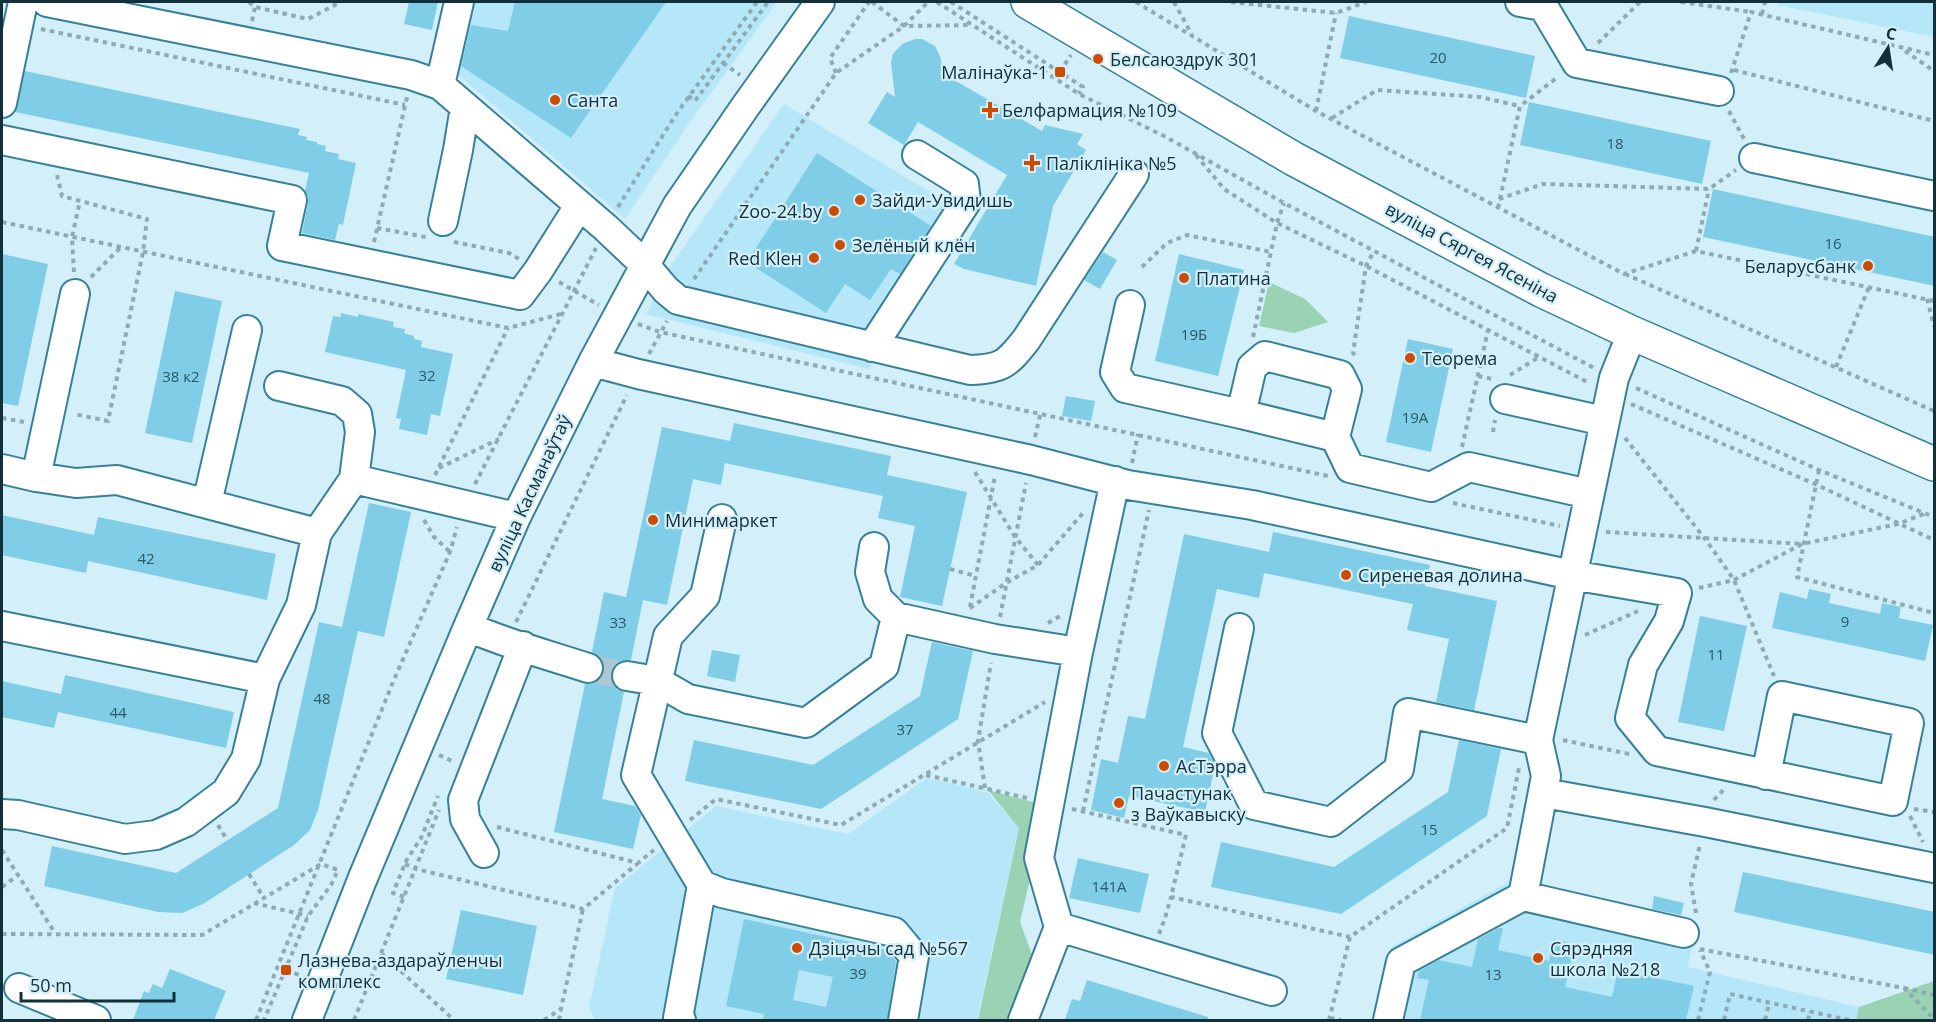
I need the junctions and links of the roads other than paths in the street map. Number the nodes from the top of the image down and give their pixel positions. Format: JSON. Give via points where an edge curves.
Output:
{"nodes":[{"id":1,"x":47,"y":2,"type":"edge"},
{"id":2,"x":459,"y":2,"type":"edge"},
{"id":3,"x":820,"y":2,"type":"edge"},
{"id":4,"x":1028,"y":2,"type":"edge"},
{"id":5,"x":1520,"y":2,"type":"edge"},
{"id":6,"x":21,"y":13,"type":"edge"},
{"id":7,"x":1726,"y":81,"type":"road end"},
{"id":8,"x":440,"y":85,"type":"junction"},
{"id":9,"x":2,"y":102,"type":"edge"},
{"id":10,"x":465,"y":107,"type":"junction"},
{"id":11,"x":2,"y":140,"type":"edge"},
{"id":12,"x":917,"y":155,"type":"dead end"},
{"id":13,"x":1754,"y":158,"type":"road end"},
{"id":14,"x":1134,"y":174,"type":"dead end"},
{"id":15,"x":1935,"y":196,"type":"edge"},
{"id":16,"x":579,"y":206,"type":"junction"},
{"id":17,"x":443,"y":221,"type":"dead end"},
{"id":18,"x":644,"y":264,"type":"junction"},
{"id":19,"x":75,"y":294,"type":"road end"},
{"id":20,"x":1130,"y":305,"type":"dead end"},
{"id":21,"x":247,"y":330,"type":"dead end"},
{"id":22,"x":1632,"y":333,"type":"junction"},
{"id":23,"x":872,"y":347,"type":"junction"},
{"id":24,"x":592,"y":362,"type":"junction"},
{"id":25,"x":279,"y":386,"type":"dead end"},
{"id":26,"x":1505,"y":399,"type":"dead end"},
{"id":27,"x":1612,"y":406,"type":"junction"},
{"id":28,"x":1241,"y":414,"type":"junction"},
{"id":29,"x":1335,"y":437,"type":"junction"},
{"id":30,"x":1935,"y":464,"type":"edge"},
{"id":31,"x":2,"y":469,"type":"edge"},
{"id":32,"x":36,"y":477,"type":"junction"},
{"id":33,"x":354,"y":479,"type":"junction"},
{"id":34,"x":1114,"y":481,"type":"junction"},
{"id":35,"x":1589,"y":494,"type":"junction"},
{"id":36,"x":207,"y":503,"type":"junction"},
{"id":37,"x":516,"y":517,"type":"junction"},
{"id":38,"x":722,"y":519,"type":"dead end"},
{"id":39,"x":317,"y":533,"type":"junction"},
{"id":40,"x":874,"y":547,"type":"dead end"},
{"id":41,"x":1572,"y":575,"type":"junction"},
{"id":42,"x":896,"y":617,"type":"junction"},
{"id":43,"x":2,"y":626,"type":"edge"},
{"id":44,"x":468,"y":627,"type":"junction"},
{"id":45,"x":1239,"y":628,"type":"dead end"},
{"id":46,"x":523,"y":646,"type":"junction"},
{"id":47,"x":1078,"y":652,"type":"junction"},
{"id":48,"x":588,"y":668,"type":"tunnel mouth"},
{"id":49,"x":627,"y":676,"type":"tunnel mouth"},
{"id":50,"x":265,"y":679,"type":"junction"},
{"id":51,"x":657,"y":681,"type":"junction"},
{"id":52,"x":1538,"y":740,"type":"junction"},
{"id":53,"x":1766,"y":775,"type":"junction"},
{"id":54,"x":1544,"y":793,"type":"junction"},
{"id":55,"x":2,"y":814,"type":"edge"},
{"id":56,"x":484,"y":853,"type":"dead end"},
{"id":57,"x":1930,"y":857,"type":"edge"},
{"id":58,"x":702,"y":885,"type":"junction"},
{"id":59,"x":1523,"y":896,"type":"junction"},
{"id":60,"x":1690,"y":924,"type":"road end"},
{"id":61,"x":1059,"y":927,"type":"junction"},
{"id":62,"x":19,"y":988,"type":"dead end"},
{"id":63,"x":1272,"y":991,"type":"dead end"},
{"id":64,"x":96,"y":1020,"type":"edge"},
{"id":65,"x":307,"y":1020,"type":"edge"},
{"id":66,"x":681,"y":1020,"type":"edge"},
{"id":67,"x":903,"y":1020,"type":"edge"},
{"id":68,"x":1023,"y":1020,"type":"edge"},
{"id":69,"x":1388,"y":1020,"type":"edge"}],
"edges":[{"from":1,"to":8,"type":"street","via":[[411,75]]},
{"from":2,"to":8,"type":"street"},
{"from":3,"to":18,"type":"street","name":"вуліца Касманаўтаў","via":[[744,106],[677,206]]},
{"from":4,"to":22,"type":"main road","name":"вуліца Сяргея Ясеніна","via":[[1294,159],[1541,290]]},
{"from":5,"to":7,"type":"street","via":[[1543,6],[1577,63]]},
{"from":6,"to":9,"type":"street"},
{"from":8,"to":10,"type":"street"},
{"from":10,"to":16,"type":"street"},
{"from":10,"to":17,"type":"street"},
{"from":11,"to":16,"type":"street","via":[[292,200],[282,246],[520,295]]},
{"from":12,"to":23,"type":"street","via":[[964,184],[966,202]]},
{"from":13,"to":15,"type":"street"},
{"from":14,"to":23,"type":"street","via":[[1010,361],[993,369],[970,370]]},
{"from":16,"to":18,"type":"street"},
{"from":18,"to":23,"type":"street","via":[[678,300]]},
{"from":18,"to":24,"type":"street","name":"вуліца Касманаўтаў"},
{"from":19,"to":32,"type":"street"},
{"from":20,"to":28,"type":"street","via":[[1115,372],[1125,388]]},
{"from":21,"to":36,"type":"street"},
{"from":22,"to":27,"type":"street"},
{"from":22,"to":30,"type":"main road","name":"вуліца Сяргея Ясеніна"},
{"from":24,"to":34,"type":"street"},
{"from":24,"to":37,"type":"street","name":"вуліца Касманаўтаў"},
{"from":25,"to":33,"type":"street","via":[[342,401],[357,414],[360,432]]},
{"from":26,"to":27,"type":"street"},
{"from":27,"to":35,"type":"street"},
{"from":28,"to":29,"type":"street"},
{"from":28,"to":29,"type":"street","via":[[1252,367],[1265,356],[1340,375],[1347,389]]},
{"from":29,"to":35,"type":"street","via":[[1350,468],[1431,487],[1469,467]]},
{"from":31,"to":32,"type":"street"},
{"from":32,"to":36,"type":"street","via":[[76,483],[117,480]]},
{"from":33,"to":37,"type":"street"},
{"from":33,"to":39,"type":"street"},
{"from":34,"to":41,"type":"street","via":[[1252,505]]},
{"from":34,"to":47,"type":"street"},
{"from":35,"to":41,"type":"street"},
{"from":36,"to":39,"type":"street"},
{"from":37,"to":44,"type":"street","name":"вуліца Касманаўтаў"},
{"from":38,"to":51,"type":"street","via":[[705,596],[668,636]]},
{"from":39,"to":50,"type":"street","via":[[301,605]]},
{"from":40,"to":42,"type":"street","via":[[870,572],[878,599]]},
{"from":41,"to":52,"type":"street"},
{"from":41,"to":53,"type":"street","via":[[1677,593],[1669,621],[1643,665],[1630,718],[1657,751]]},
{"from":42,"to":47,"type":"street"},
{"from":42,"to":51,"type":"street","via":[[884,666],[806,723],[688,699]]},
{"from":43,"to":50,"type":"street"},
{"from":44,"to":46,"type":"street"},
{"from":44,"to":65,"type":"street","name":"вуліца Касманаўтаў"},
{"from":45,"to":52,"type":"street","via":[[1216,733],[1254,805],[1331,822],[1399,768],[1408,713]]},
{"from":46,"to":48,"type":"street"},
{"from":46,"to":56,"type":"street","via":[[464,800],[465,819]]},
{"from":47,"to":61,"type":"street","via":[[1039,858]]},
{"from":49,"to":51,"type":"street"},
{"from":50,"to":55,"type":"street","via":[[246,759],[226,792],[186,822],[156,835],[125,839]]},
{"from":51,"to":58,"type":"street","via":[[636,775]]},
{"from":52,"to":54,"type":"street","via":[[1546,776]]},
{"from":53,"to":53,"type":"street","via":[[1782,696],[1909,723],[1893,801]]},
{"from":54,"to":57,"type":"street"},
{"from":54,"to":59,"type":"street"},
{"from":58,"to":66,"type":"street","via":[[678,1018]]},
{"from":58,"to":67,"type":"street","via":[[722,893],[894,932],[914,956]]},
{"from":59,"to":60,"type":"street"},
{"from":59,"to":69,"type":"street","via":[[1401,962]]},
{"from":61,"to":63,"type":"street"},
{"from":61,"to":68,"type":"street"},
{"from":62,"to":64,"type":"street"}]}
